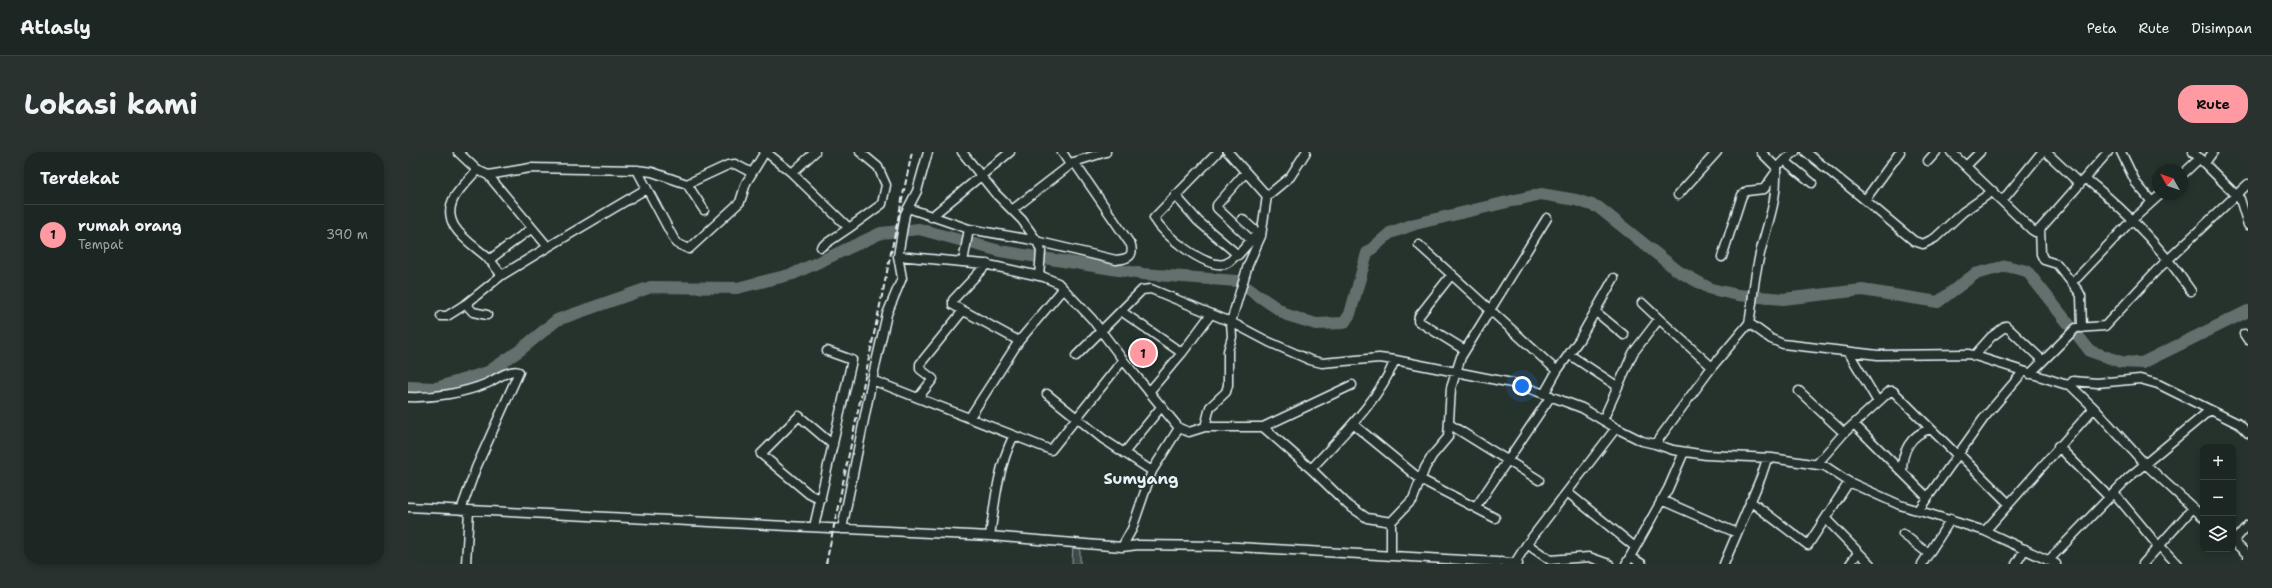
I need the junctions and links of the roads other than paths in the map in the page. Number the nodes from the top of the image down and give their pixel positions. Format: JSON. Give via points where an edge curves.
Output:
{"nodes":[{"id":1,"x":458,"y":152,"type":"edge"},
{"id":2,"x":766,"y":152,"type":"edge"},
{"id":3,"x":815,"y":152,"type":"edge"},
{"id":4,"x":860,"y":152,"type":"edge"},
{"id":5,"x":928,"y":152,"type":"edge"},
{"id":6,"x":962,"y":152,"type":"edge"},
{"id":7,"x":1010,"y":152,"type":"edge"},
{"id":8,"x":1062,"y":152,"type":"edge"},
{"id":9,"x":1106,"y":152,"type":"edge"},
{"id":10,"x":1218,"y":152,"type":"edge"},
{"id":11,"x":1228,"y":152,"type":"edge"},
{"id":12,"x":1306,"y":152,"type":"edge"},
{"id":13,"x":1717,"y":152,"type":"edge"},
{"id":14,"x":1761,"y":152,"type":"edge"},
{"id":15,"x":1795,"y":152,"type":"edge"},
{"id":16,"x":1806,"y":152,"type":"edge"},
{"id":17,"x":1900,"y":152,"type":"edge"},
{"id":18,"x":1936,"y":152,"type":"edge"},
{"id":19,"x":1951,"y":152,"type":"edge"},
{"id":20,"x":1980,"y":152,"type":"edge"},
{"id":21,"x":2042,"y":152,"type":"edge"},
{"id":22,"x":2046,"y":152,"type":"edge"},
{"id":23,"x":2108,"y":152,"type":"edge"},
{"id":24,"x":2121,"y":152,"type":"edge"},
{"id":25,"x":2213,"y":152,"type":"edge"},
{"id":26,"x":2199,"y":158,"type":"edge"},
{"id":27,"x":1784,"y":160,"type":"junction"},
{"id":28,"x":1928,"y":161,"type":"dead end"},
{"id":29,"x":1074,"y":162,"type":"junction"},
{"id":30,"x":1966,"y":166,"type":"junction"},
{"id":31,"x":2188,"y":168,"type":"edge"},
{"id":32,"x":477,"y":170,"type":"junction"},
{"id":33,"x":637,"y":170,"type":"junction"},
{"id":34,"x":1776,"y":170,"type":"junction"},
{"id":35,"x":752,"y":173,"type":"junction"},
{"id":36,"x":792,"y":173,"type":"junction"},
{"id":37,"x":1245,"y":173,"type":"junction"},
{"id":38,"x":488,"y":175,"type":"junction"},
{"id":39,"x":981,"y":176,"type":"junction"},
{"id":40,"x":2082,"y":181,"type":"junction"},
{"id":41,"x":1812,"y":183,"type":"dead end"},
{"id":42,"x":687,"y":184,"type":"junction"},
{"id":43,"x":2248,"y":184,"type":"edge"},
{"id":44,"x":646,"y":189,"type":"junction"},
{"id":45,"x":1993,"y":192,"type":"junction"},
{"id":46,"x":2236,"y":194,"type":"junction"},
{"id":47,"x":1175,"y":195,"type":"junction"},
{"id":48,"x":1678,"y":195,"type":"dead end"},
{"id":49,"x":1267,"y":196,"type":"junction"},
{"id":50,"x":1865,"y":200,"type":"junction"},
{"id":51,"x":2002,"y":201,"type":"junction"},
{"id":52,"x":2152,"y":202,"type":"joint"},
{"id":53,"x":704,"y":210,"type":"dead end"},
{"id":54,"x":1012,"y":210,"type":"junction"},
{"id":55,"x":907,"y":211,"type":"junction"},
{"id":56,"x":931,"y":217,"type":"junction"},
{"id":57,"x":1547,"y":218,"type":"dead end"},
{"id":58,"x":1242,"y":219,"type":"dead end"},
{"id":59,"x":2132,"y":220,"type":"junction"},
{"id":60,"x":2248,"y":225,"type":"edge"},
{"id":61,"x":532,"y":228,"type":"junction"},
{"id":62,"x":849,"y":228,"type":"junction"},
{"id":63,"x":2040,"y":229,"type":"junction"},
{"id":64,"x":969,"y":230,"type":"junction"},
{"id":65,"x":1260,"y":236,"type":"junction"},
{"id":66,"x":1251,"y":240,"type":"junction"},
{"id":67,"x":1037,"y":241,"type":"junction"},
{"id":68,"x":1420,"y":245,"type":"dead end"},
{"id":69,"x":548,"y":246,"type":"junction"},
{"id":70,"x":821,"y":247,"type":"dead end"},
{"id":71,"x":1236,"y":254,"type":"junction"},
{"id":72,"x":898,"y":256,"type":"junction"},
{"id":73,"x":1722,"y":257,"type":"dead end"},
{"id":74,"x":489,"y":260,"type":"junction"},
{"id":75,"x":963,"y":260,"type":"junction"},
{"id":76,"x":2168,"y":260,"type":"junction"},
{"id":77,"x":987,"y":264,"type":"junction"},
{"id":78,"x":1452,"y":274,"type":"junction"},
{"id":79,"x":502,"y":275,"type":"junction"},
{"id":80,"x":1039,"y":276,"type":"junction"},
{"id":81,"x":1614,"y":278,"type":"dead end"},
{"id":82,"x":2076,"y":278,"type":"dead end"},
{"id":83,"x":1063,"y":289,"type":"junction"},
{"id":84,"x":2191,"y":291,"type":"dead end"},
{"id":85,"x":1642,"y":303,"type":"dead end"},
{"id":86,"x":466,"y":304,"type":"junction"},
{"id":87,"x":1490,"y":310,"type":"junction"},
{"id":88,"x":1121,"y":311,"type":"junction"},
{"id":89,"x":962,"y":312,"type":"junction"},
{"id":90,"x":1596,"y":312,"type":"junction"},
{"id":91,"x":1211,"y":314,"type":"junction"},
{"id":92,"x":487,"y":315,"type":"dead end"},
{"id":93,"x":441,"y":316,"type":"dead end"},
{"id":94,"x":1232,"y":318,"type":"junction"},
{"id":95,"x":1659,"y":319,"type":"junction"},
{"id":96,"x":1749,"y":323,"type":"junction"},
{"id":97,"x":2076,"y":329,"type":"junction"},
{"id":98,"x":1100,"y":330,"type":"junction"},
{"id":99,"x":1624,"y":335,"type":"dead end"},
{"id":100,"x":1019,"y":341,"type":"junction"},
{"id":101,"x":1465,"y":350,"type":"junction"},
{"id":102,"x":828,"y":351,"type":"dead end"},
{"id":103,"x":1182,"y":353,"type":"junction"},
{"id":104,"x":1849,"y":353,"type":"junction"},
{"id":105,"x":1570,"y":355,"type":"junction"},
{"id":106,"x":1076,"y":356,"type":"dead end"},
{"id":107,"x":1974,"y":356,"type":"junction"},
{"id":108,"x":1122,"y":360,"type":"junction"},
{"id":109,"x":1395,"y":360,"type":"junction"},
{"id":110,"x":2042,"y":360,"type":"junction"},
{"id":111,"x":1712,"y":367,"type":"junction"},
{"id":112,"x":1456,"y":371,"type":"junction"},
{"id":113,"x":1557,"y":371,"type":"junction"},
{"id":114,"x":2029,"y":372,"type":"junction"},
{"id":115,"x":872,"y":380,"type":"junction"},
{"id":116,"x":2070,"y":384,"type":"junction"},
{"id":117,"x":1352,"y":385,"type":"dead end"},
{"id":118,"x":1617,"y":386,"type":"junction"},
{"id":119,"x":1799,"y":391,"type":"dead end"},
{"id":120,"x":1149,"y":392,"type":"junction"},
{"id":121,"x":1047,"y":394,"type":"dead end"},
{"id":122,"x":1547,"y":395,"type":"junction"},
{"id":123,"x":408,"y":397,"type":"edge"},
{"id":124,"x":918,"y":398,"type":"junction"},
{"id":125,"x":1878,"y":402,"type":"junction"},
{"id":126,"x":1162,"y":406,"type":"junction"},
{"id":127,"x":2094,"y":408,"type":"junction"},
{"id":128,"x":2208,"y":412,"type":"junction"},
{"id":129,"x":970,"y":417,"type":"junction"},
{"id":130,"x":1076,"y":418,"type":"junction"},
{"id":131,"x":1604,"y":420,"type":"junction"},
{"id":132,"x":1353,"y":424,"type":"junction"},
{"id":133,"x":1449,"y":424,"type":"junction"},
{"id":134,"x":1854,"y":425,"type":"junction"},
{"id":135,"x":1205,"y":427,"type":"junction"},
{"id":136,"x":1263,"y":427,"type":"junction"},
{"id":137,"x":1179,"y":428,"type":"junction"},
{"id":138,"x":1616,"y":428,"type":"junction"},
{"id":139,"x":1930,"y":429,"type":"junction"},
{"id":140,"x":1844,"y":433,"type":"junction"},
{"id":141,"x":2248,"y":433,"type":"edge"},
{"id":142,"x":1014,"y":437,"type":"junction"},
{"id":143,"x":1655,"y":444,"type":"junction"},
{"id":144,"x":833,"y":445,"type":"junction"},
{"id":145,"x":2058,"y":446,"type":"junction"},
{"id":146,"x":1684,"y":452,"type":"junction"},
{"id":147,"x":1124,"y":453,"type":"junction"},
{"id":148,"x":1957,"y":454,"type":"junction"},
{"id":149,"x":1767,"y":458,"type":"junction"},
{"id":150,"x":1509,"y":460,"type":"junction"},
{"id":151,"x":2144,"y":463,"type":"junction"},
{"id":152,"x":1817,"y":464,"type":"junction"},
{"id":153,"x":1311,"y":469,"type":"junction"},
{"id":154,"x":1152,"y":471,"type":"junction"},
{"id":155,"x":1902,"y":471,"type":"junction"},
{"id":156,"x":1420,"y":479,"type":"junction"},
{"id":157,"x":1539,"y":480,"type":"dead end"},
{"id":158,"x":1848,"y":482,"type":"junction"},
{"id":159,"x":1567,"y":492,"type":"junction"},
{"id":160,"x":2111,"y":495,"type":"junction"},
{"id":161,"x":1927,"y":497,"type":"junction"},
{"id":162,"x":822,"y":500,"type":"junction"},
{"id":163,"x":1661,"y":500,"type":"junction"},
{"id":164,"x":1750,"y":501,"type":"junction"},
{"id":165,"x":2008,"y":503,"type":"junction"},
{"id":166,"x":408,"y":507,"type":"edge"},
{"id":167,"x":1476,"y":507,"type":"junction"},
{"id":168,"x":2192,"y":508,"type":"junction"},
{"id":169,"x":465,"y":510,"type":"junction"},
{"id":170,"x":1918,"y":511,"type":"junction"},
{"id":171,"x":2202,"y":516,"type":"edge"},
{"id":172,"x":1495,"y":518,"type":"dead end"},
{"id":173,"x":1826,"y":519,"type":"junction"},
{"id":174,"x":1952,"y":519,"type":"junction"},
{"id":175,"x":1391,"y":522,"type":"junction"},
{"id":176,"x":2248,"y":524,"type":"edge"},
{"id":177,"x":814,"y":527,"type":"junction"},
{"id":178,"x":842,"y":529,"type":"junction"},
{"id":179,"x":1985,"y":531,"type":"junction"},
{"id":180,"x":1737,"y":533,"type":"junction"},
{"id":181,"x":1903,"y":534,"type":"dead end"},
{"id":182,"x":990,"y":536,"type":"junction"},
{"id":183,"x":2236,"y":538,"type":"edge"},
{"id":184,"x":1526,"y":544,"type":"junction"},
{"id":185,"x":2236,"y":545,"type":"edge"},
{"id":186,"x":2160,"y":546,"type":"junction"},
{"id":187,"x":1122,"y":547,"type":"junction"},
{"id":188,"x":1635,"y":547,"type":"junction"},
{"id":189,"x":2025,"y":549,"type":"junction"},
{"id":190,"x":1858,"y":553,"type":"junction"},
{"id":191,"x":1928,"y":554,"type":"junction"},
{"id":192,"x":2248,"y":555,"type":"edge"},
{"id":193,"x":1391,"y":556,"type":"junction"},
{"id":194,"x":1631,"y":557,"type":"junction"},
{"id":195,"x":2053,"y":562,"type":"edge"},
{"id":196,"x":1496,"y":563,"type":"edge"},
{"id":197,"x":1517,"y":563,"type":"edge"},
{"id":198,"x":466,"y":564,"type":"edge"},
{"id":199,"x":1609,"y":564,"type":"edge"},
{"id":200,"x":1626,"y":564,"type":"edge"},
{"id":201,"x":1642,"y":564,"type":"edge"},
{"id":202,"x":1724,"y":564,"type":"edge"},
{"id":203,"x":1850,"y":564,"type":"edge"},
{"id":204,"x":1870,"y":564,"type":"edge"},
{"id":205,"x":1922,"y":564,"type":"edge"},
{"id":206,"x":2016,"y":564,"type":"edge"},
{"id":207,"x":2143,"y":564,"type":"edge"},
{"id":208,"x":2177,"y":564,"type":"edge"}],
"edges":[{"from":1,"to":32,"type":"street"},
{"from":2,"to":35,"type":"street"},
{"from":2,"to":36,"type":"street"},
{"from":3,"to":36,"type":"street"},
{"from":4,"to":62,"type":"street","via":[[878,167],[886,185],[882,204]]},
{"from":5,"to":55,"type":"street","via":[[917,191]]},
{"from":6,"to":39,"type":"street"},
{"from":7,"to":39,"type":"street"},
{"from":8,"to":29,"type":"street","via":[[1069,163]]},
{"from":9,"to":29,"type":"street"},
{"from":10,"to":47,"type":"street"},
{"from":11,"to":37,"type":"street"},
{"from":12,"to":49,"type":"street","via":[[1290,177]]},
{"from":13,"to":48,"type":"street"},
{"from":14,"to":34,"type":"street"},
{"from":15,"to":27,"type":"street"},
{"from":16,"to":50,"type":"street"},
{"from":17,"to":50,"type":"street"},
{"from":18,"to":28,"type":"street"},
{"from":19,"to":30,"type":"street"},
{"from":20,"to":30,"type":"street"},
{"from":21,"to":51,"type":"street"},
{"from":22,"to":40,"type":"street"},
{"from":23,"to":40,"type":"street"},
{"from":24,"to":52,"type":"street","via":[[2136,184]]},
{"from":25,"to":26,"type":"street"},
{"from":26,"to":31,"type":"street"},
{"from":26,"to":46,"type":"street"},
{"from":27,"to":34,"type":"street"},
{"from":27,"to":41,"type":"street"},
{"from":29,"to":54,"type":"street"},
{"from":29,"to":67,"type":"street","via":[[1131,245],[1130,256],[1116,260]]},
{"from":30,"to":45,"type":"street"},
{"from":32,"to":38,"type":"street"},
{"from":32,"to":74,"type":"street","via":[[455,196],[450,215],[457,232]]},
{"from":33,"to":38,"type":"street","via":[[530,168]]},
{"from":33,"to":42,"type":"street","via":[[652,172]]},
{"from":33,"to":44,"type":"street"},
{"from":34,"to":73,"type":"street","via":[[1764,189],[1747,191],[1742,195]]},
{"from":34,"to":96,"type":"street","via":[[1775,204],[1754,280]]},
{"from":35,"to":42,"type":"street","via":[[735,164],[728,165]]},
{"from":35,"to":44,"type":"street","via":[[740,202],[689,249],[676,243]]},
{"from":36,"to":62,"type":"street"},
{"from":37,"to":49,"type":"street"},
{"from":37,"to":66,"type":"street","via":[[1217,208]]},
{"from":38,"to":61,"type":"street"},
{"from":39,"to":54,"type":"street"},
{"from":39,"to":56,"type":"street"},
{"from":40,"to":59,"type":"street","via":[[2115,202]]},
{"from":40,"to":63,"type":"street"},
{"from":42,"to":53,"type":"street"},
{"from":43,"to":46,"type":"street"},
{"from":44,"to":69,"type":"street"},
{"from":45,"to":50,"type":"street","via":[[1963,212],[1935,238],[1923,244],[1914,241]]},
{"from":45,"to":51,"type":"street"},
{"from":46,"to":60,"type":"street","via":[[2243,204]]},
{"from":46,"to":76,"type":"street"},
{"from":47,"to":71,"type":"street","via":[[1198,221]]},
{"from":47,"to":71,"type":"street","via":[[1154,218],[1171,238],[1211,262],[1224,264]]},
{"from":49,"to":65,"type":"street"},
{"from":51,"to":63,"type":"street","via":[[2032,230],[2035,232]]},
{"from":52,"to":59,"type":"street"},
{"from":54,"to":67,"type":"street"},
{"from":55,"to":56,"type":"street"},
{"from":55,"to":72,"type":"street","via":[[899,237]]},
{"from":56,"to":64,"type":"street"},
{"from":57,"to":87,"type":"street"},
{"from":58,"to":65,"type":"street"},
{"from":59,"to":76,"type":"street"},
{"from":59,"to":82,"type":"street"},
{"from":61,"to":69,"type":"street"},
{"from":61,"to":74,"type":"street"},
{"from":62,"to":70,"type":"street"},
{"from":63,"to":97,"type":"street","via":[[2041,254],[2044,260],[2057,264],[2081,296]]},
{"from":64,"to":67,"type":"street"},
{"from":64,"to":75,"type":"street"},
{"from":65,"to":66,"type":"street","via":[[1255,236]]},
{"from":65,"to":94,"type":"street"},
{"from":66,"to":71,"type":"street","via":[[1239,254]]},
{"from":67,"to":80,"type":"street","via":[[1041,251]]},
{"from":68,"to":78,"type":"street"},
{"from":69,"to":79,"type":"street"},
{"from":72,"to":75,"type":"street"},
{"from":72,"to":115,"type":"street","via":[[902,278],[882,333]]},
{"from":74,"to":79,"type":"street"},
{"from":75,"to":77,"type":"street"},
{"from":76,"to":84,"type":"street"},
{"from":76,"to":97,"type":"street","via":[[2105,326]]},
{"from":77,"to":80,"type":"street"},
{"from":77,"to":89,"type":"street","via":[[953,300],[953,305]]},
{"from":78,"to":87,"type":"street"},
{"from":78,"to":101,"type":"street","via":[[1419,316],[1418,321]]},
{"from":79,"to":86,"type":"street"},
{"from":80,"to":83,"type":"street","via":[[1058,283]]},
{"from":81,"to":90,"type":"street"},
{"from":83,"to":98,"type":"street","via":[[1092,318]]},
{"from":83,"to":100,"type":"street"},
{"from":85,"to":95,"type":"street"},
{"from":86,"to":92,"type":"street","via":[[473,312]]},
{"from":86,"to":93,"type":"street","via":[[447,316]]},
{"from":87,"to":101,"type":"street"},
{"from":87,"to":113,"type":"street"},
{"from":88,"to":91,"type":"street","via":[[1142,290],[1151,289]]},
{"from":88,"to":98,"type":"street"},
{"from":88,"to":103,"type":"street"},
{"from":89,"to":100,"type":"street"},
{"from":89,"to":124,"type":"street","via":[[920,364],[920,369],[933,379]]},
{"from":90,"to":99,"type":"street"},
{"from":90,"to":105,"type":"street"},
{"from":91,"to":94,"type":"street"},
{"from":91,"to":103,"type":"street"},
{"from":94,"to":109,"type":"street","via":[[1269,342],[1310,360],[1322,363],[1379,358]]},
{"from":94,"to":135,"type":"street","via":[[1232,337],[1228,351],[1228,385],[1226,392],[1210,407]]},
{"from":95,"to":111,"type":"street"},
{"from":95,"to":118,"type":"street","via":[[1640,342]]},
{"from":96,"to":104,"type":"street","via":[[1771,339],[1783,344]]},
{"from":96,"to":111,"type":"street"},
{"from":97,"to":110,"type":"street"},
{"from":98,"to":106,"type":"street"},
{"from":98,"to":108,"type":"street"},
{"from":100,"to":129,"type":"street"},
{"from":101,"to":112,"type":"street"},
{"from":102,"to":144,"type":"street","via":[[852,360]]},
{"from":103,"to":120,"type":"street"},
{"from":104,"to":107,"type":"street","via":[[1926,356],[1960,353]]},
{"from":104,"to":125,"type":"street"},
{"from":105,"to":113,"type":"street"},
{"from":105,"to":118,"type":"street"},
{"from":107,"to":110,"type":"street","via":[[1991,336],[2006,326]]},
{"from":107,"to":114,"type":"street"},
{"from":108,"to":120,"type":"street"},
{"from":108,"to":130,"type":"street"},
{"from":109,"to":112,"type":"street"},
{"from":109,"to":132,"type":"street","via":[[1381,389]]},
{"from":110,"to":114,"type":"street"},
{"from":111,"to":143,"type":"street"},
{"from":112,"to":122,"type":"street","via":[[1517,384]]},
{"from":112,"to":133,"type":"street","via":[[1451,388]]},
{"from":113,"to":122,"type":"street"},
{"from":114,"to":116,"type":"street"},
{"from":114,"to":148,"type":"street","via":[[2000,398]]},
{"from":115,"to":124,"type":"street"},
{"from":115,"to":178,"type":"street"},
{"from":116,"to":127,"type":"street"},
{"from":116,"to":128,"type":"street","via":[[2140,379],[2158,384]]},
{"from":117,"to":136,"type":"street"},
{"from":118,"to":131,"type":"street"},
{"from":119,"to":140,"type":"street"},
{"from":120,"to":126,"type":"street"},
{"from":121,"to":130,"type":"street"},
{"from":122,"to":131,"type":"street","via":[[1582,408]]},
{"from":122,"to":150,"type":"street"},
{"from":123,"to":169,"type":"street","via":[[443,395],[485,384],[514,371],[519,372],[476,468]]},
{"from":124,"to":129,"type":"street"},
{"from":125,"to":134,"type":"street"},
{"from":125,"to":139,"type":"street","via":[[1892,390]]},
{"from":126,"to":137,"type":"street"},
{"from":126,"to":147,"type":"street"},
{"from":127,"to":145,"type":"street"},
{"from":127,"to":151,"type":"street"},
{"from":128,"to":141,"type":"street","via":[[2239,424]]},
{"from":128,"to":151,"type":"street"},
{"from":129,"to":142,"type":"street"},
{"from":130,"to":142,"type":"street","via":[[1051,450]]},
{"from":130,"to":147,"type":"street"},
{"from":131,"to":138,"type":"street"},
{"from":132,"to":153,"type":"street"},
{"from":132,"to":156,"type":"street"},
{"from":133,"to":150,"type":"street"},
{"from":133,"to":156,"type":"street","via":[[1448,437],[1432,456]]},
{"from":134,"to":140,"type":"street"},
{"from":134,"to":155,"type":"street"},
{"from":135,"to":136,"type":"street"},
{"from":135,"to":137,"type":"street","via":[[1189,432]]},
{"from":136,"to":153,"type":"street"},
{"from":137,"to":154,"type":"street"},
{"from":138,"to":143,"type":"street","via":[[1642,441]]},
{"from":138,"to":159,"type":"street"},
{"from":139,"to":148,"type":"street"},
{"from":139,"to":155,"type":"street","via":[[1924,431],[1906,448],[1902,455]]},
{"from":140,"to":152,"type":"street"},
{"from":142,"to":182,"type":"street","via":[[997,479]]},
{"from":143,"to":146,"type":"street"},
{"from":144,"to":162,"type":"street"},
{"from":144,"to":162,"type":"street","via":[[799,416],[762,454],[809,494]]},
{"from":145,"to":160,"type":"street"},
{"from":145,"to":165,"type":"street"},
{"from":146,"to":149,"type":"street"},
{"from":146,"to":163,"type":"street"},
{"from":147,"to":154,"type":"street"},
{"from":148,"to":161,"type":"street"},
{"from":148,"to":165,"type":"street"},
{"from":149,"to":152,"type":"street"},
{"from":149,"to":164,"type":"street"},
{"from":150,"to":157,"type":"street"},
{"from":150,"to":167,"type":"street"},
{"from":151,"to":160,"type":"street"},
{"from":151,"to":168,"type":"street"},
{"from":152,"to":158,"type":"street","via":[[1832,470]]},
{"from":153,"to":175,"type":"street","via":[[1360,514],[1367,518]]},
{"from":154,"to":187,"type":"street","via":[[1132,529]]},
{"from":155,"to":161,"type":"street"},
{"from":156,"to":167,"type":"street"},
{"from":156,"to":175,"type":"street","via":[[1413,499]]},
{"from":158,"to":170,"type":"street"},
{"from":158,"to":173,"type":"street"},
{"from":159,"to":184,"type":"street"},
{"from":159,"to":188,"type":"street"},
{"from":160,"to":186,"type":"street"},
{"from":160,"to":195,"type":"street"},
{"from":161,"to":170,"type":"street"},
{"from":162,"to":177,"type":"street"},
{"from":163,"to":180,"type":"street"},
{"from":163,"to":188,"type":"street"},
{"from":164,"to":173,"type":"street","via":[[1807,545]]},
{"from":164,"to":180,"type":"street"},
{"from":165,"to":179,"type":"street"},
{"from":166,"to":169,"type":"street"},
{"from":167,"to":172,"type":"street"},
{"from":168,"to":171,"type":"street"},
{"from":168,"to":186,"type":"street"},
{"from":169,"to":177,"type":"street"},
{"from":169,"to":198,"type":"street"},
{"from":170,"to":174,"type":"street"},
{"from":173,"to":190,"type":"street"},
{"from":174,"to":179,"type":"street"},
{"from":174,"to":191,"type":"street"},
{"from":175,"to":193,"type":"street"},
{"from":176,"to":183,"type":"street"},
{"from":177,"to":178,"type":"street"},
{"from":178,"to":182,"type":"street"},
{"from":179,"to":189,"type":"street"},
{"from":180,"to":202,"type":"street"},
{"from":181,"to":191,"type":"street"},
{"from":182,"to":187,"type":"street"},
{"from":184,"to":197,"type":"street"},
{"from":184,"to":199,"type":"street","via":[[1550,560],[1589,558]]},
{"from":185,"to":192,"type":"street"},
{"from":186,"to":207,"type":"street"},
{"from":186,"to":208,"type":"street"},
{"from":187,"to":193,"type":"street","via":[[1220,546]]},
{"from":188,"to":194,"type":"street"},
{"from":189,"to":195,"type":"street"},
{"from":189,"to":206,"type":"street"},
{"from":190,"to":203,"type":"street"},
{"from":190,"to":204,"type":"street"},
{"from":191,"to":205,"type":"street"},
{"from":193,"to":196,"type":"street"},
{"from":194,"to":200,"type":"street"},
{"from":194,"to":201,"type":"street"},
{"from":196,"to":197,"type":"street"}]}
